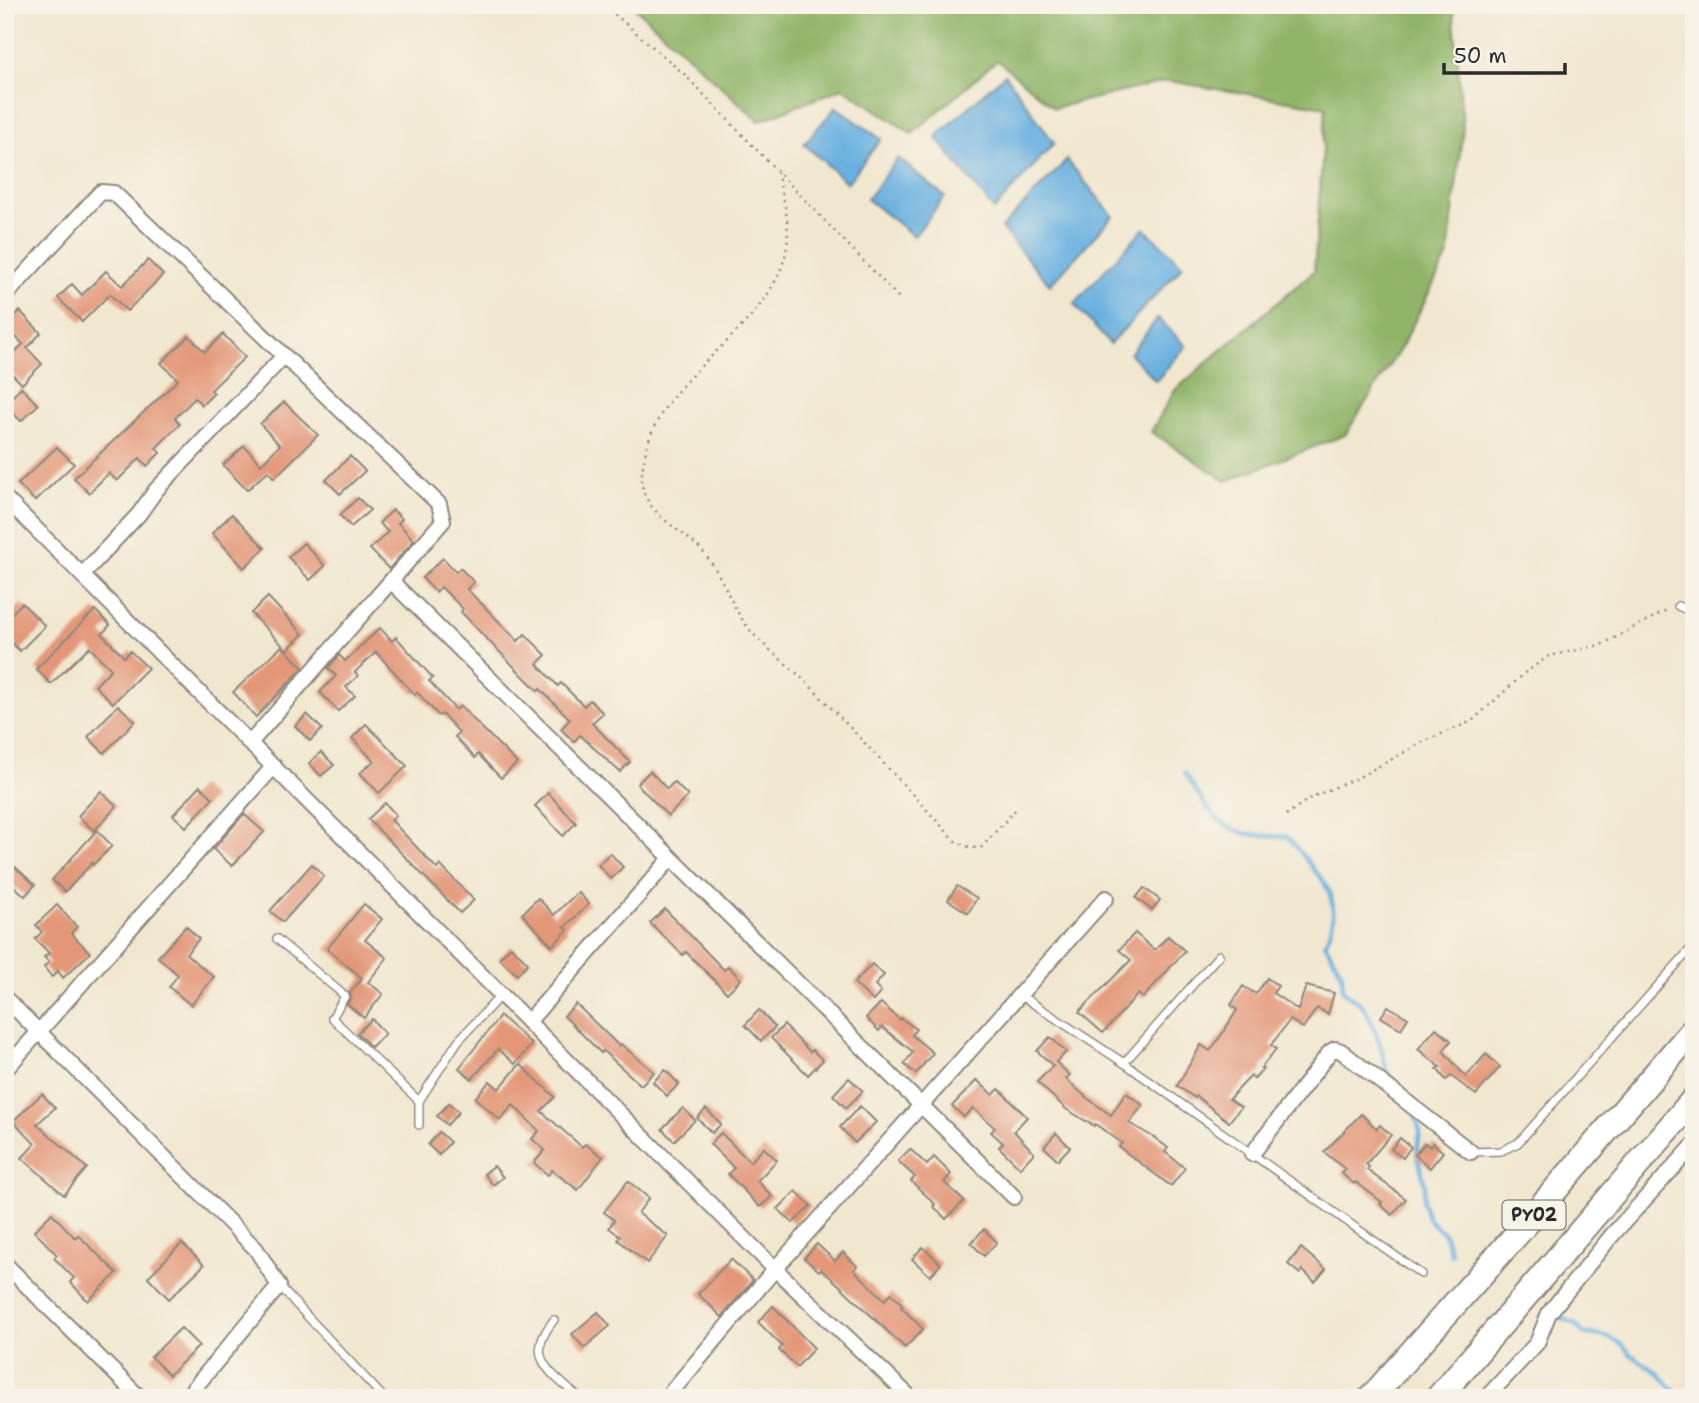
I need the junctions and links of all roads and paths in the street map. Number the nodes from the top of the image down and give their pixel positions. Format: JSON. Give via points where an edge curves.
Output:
{"nodes":[{"id":1,"x":604,"y":5,"type":"edge"},
{"id":2,"x":777,"y":172,"type":"junction"},
{"id":3,"x":5,"y":296,"type":"edge"},
{"id":4,"x":899,"y":299,"type":"dead end"},
{"id":5,"x":283,"y":357,"type":"junction"},
{"id":6,"x":5,"y":498,"type":"edge"},
{"id":7,"x":82,"y":575,"type":"junction"},
{"id":8,"x":392,"y":582,"type":"junction"},
{"id":9,"x":1678,"y":606,"type":"joint"},
{"id":10,"x":1694,"y":613,"type":"edge"},
{"id":11,"x":250,"y":743,"type":"junction"},
{"id":12,"x":274,"y":766,"type":"junction"},
{"id":13,"x":1016,"y":809,"type":"dead end"},
{"id":14,"x":1286,"y":815,"type":"dead end"},
{"id":15,"x":671,"y":858,"type":"junction"},
{"id":16,"x":1106,"y":898,"type":"dead end"},
{"id":17,"x":277,"y":939,"type":"dead end"},
{"id":18,"x":1694,"y":945,"type":"edge"},
{"id":19,"x":1219,"y":955,"type":"dead end"},
{"id":20,"x":501,"y":995,"type":"junction"},
{"id":21,"x":1020,"y":995,"type":"junction"},
{"id":22,"x":5,"y":998,"type":"edge"},
{"id":23,"x":528,"y":1021,"type":"junction"},
{"id":24,"x":1694,"y":1029,"type":"edge"},
{"id":25,"x":39,"y":1032,"type":"junction"},
{"id":26,"x":1124,"y":1063,"type":"junction"},
{"id":27,"x":5,"y":1070,"type":"edge"},
{"id":28,"x":1694,"y":1099,"type":"edge"},
{"id":29,"x":419,"y":1101,"type":"junction"},
{"id":30,"x":922,"y":1106,"type":"junction"},
{"id":31,"x":419,"y":1125,"type":"dead end"},
{"id":32,"x":1694,"y":1145,"type":"edge"},
{"id":33,"x":1471,"y":1152,"type":"joint"},
{"id":34,"x":1252,"y":1154,"type":"junction"},
{"id":35,"x":1014,"y":1197,"type":"dead end"},
{"id":36,"x":5,"y":1264,"type":"edge"},
{"id":37,"x":775,"y":1269,"type":"junction"},
{"id":38,"x":1421,"y":1274,"type":"dead end"},
{"id":39,"x":279,"y":1286,"type":"junction"},
{"id":40,"x":554,"y":1320,"type":"dead end"},
{"id":41,"x":140,"y":1398,"type":"edge"},
{"id":42,"x":186,"y":1398,"type":"edge"},
{"id":43,"x":384,"y":1398,"type":"edge"},
{"id":44,"x":579,"y":1398,"type":"edge"},
{"id":45,"x":666,"y":1398,"type":"edge"},
{"id":46,"x":911,"y":1398,"type":"edge"},
{"id":47,"x":1371,"y":1398,"type":"edge"},
{"id":48,"x":1438,"y":1398,"type":"edge"},
{"id":49,"x":1486,"y":1398,"type":"edge"}],
"edges":[{"from":1,"to":2,"type":"path","via":[[684,74]]},
{"from":2,"to":4,"type":"path"},
{"from":2,"to":13,"type":"path","via":[[789,222],[785,258],[771,292],[664,406],[646,443],[644,494],[712,563],[750,629],[878,756],[956,842],[982,847]]},
{"from":3,"to":5,"type":"street","via":[[101,192],[114,193]]},
{"from":5,"to":7,"type":"street"},
{"from":5,"to":8,"type":"street","via":[[439,504],[443,521]]},
{"from":6,"to":7,"type":"street"},
{"from":7,"to":11,"type":"street"},
{"from":8,"to":11,"type":"street"},
{"from":8,"to":15,"type":"street"},
{"from":9,"to":10,"type":"lane"},
{"from":9,"to":14,"type":"path","via":[[1601,645],[1549,656],[1472,721],[1312,797]]},
{"from":11,"to":12,"type":"street"},
{"from":12,"to":20,"type":"street"},
{"from":12,"to":25,"type":"street"},
{"from":15,"to":23,"type":"street"},
{"from":15,"to":30,"type":"street"},
{"from":16,"to":21,"type":"street"},
{"from":17,"to":29,"type":"lane","via":[[345,996],[332,1018]]},
{"from":18,"to":33,"type":"lane","via":[[1518,1143],[1501,1151]]},
{"from":19,"to":26,"type":"lane"},
{"from":20,"to":23,"type":"street"},
{"from":20,"to":29,"type":"lane","via":[[458,1041]]},
{"from":21,"to":26,"type":"lane"},
{"from":21,"to":30,"type":"street"},
{"from":22,"to":25,"type":"street"},
{"from":23,"to":37,"type":"street"},
{"from":24,"to":47,"type":"highway","number":"PY02"},
{"from":25,"to":27,"type":"street"},
{"from":25,"to":39,"type":"street","via":[[256,1249]]},
{"from":26,"to":34,"type":"lane"},
{"from":28,"to":48,"type":"highway","number":"PY02"},
{"from":29,"to":31,"type":"lane"},
{"from":30,"to":35,"type":"street"},
{"from":30,"to":37,"type":"street"},
{"from":32,"to":49,"type":"street","via":[[1613,1234],[1549,1313],[1537,1343]]},
{"from":33,"to":34,"type":"street","via":[[1335,1049]]},
{"from":34,"to":38,"type":"lane"},
{"from":36,"to":41,"type":"street"},
{"from":37,"to":45,"type":"street"},
{"from":37,"to":46,"type":"street"},
{"from":39,"to":42,"type":"street"},
{"from":39,"to":43,"type":"lane"},
{"from":40,"to":44,"type":"lane","via":[[543,1333],[541,1357],[550,1372]]}]}
